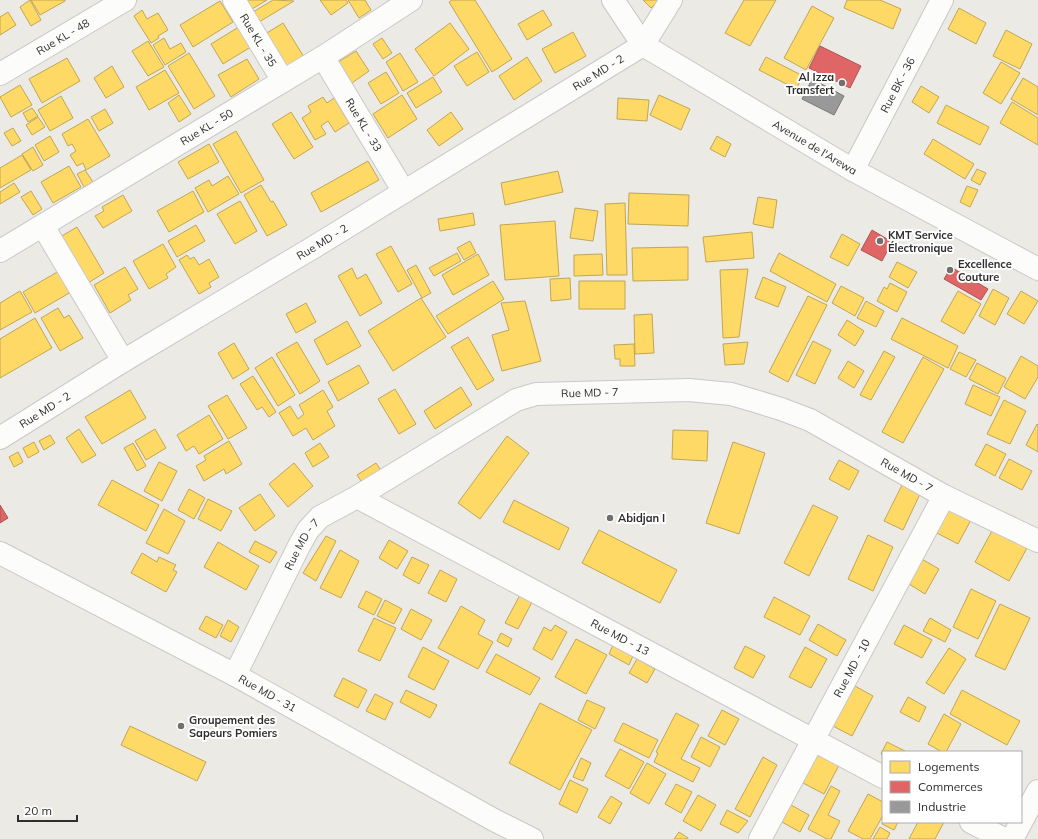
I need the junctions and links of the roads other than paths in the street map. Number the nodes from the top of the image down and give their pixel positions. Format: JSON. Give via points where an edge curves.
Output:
{"nodes":[{"id":1,"x":125,"y":0,"type":"edge"},
{"id":2,"x":234,"y":0,"type":"edge"},
{"id":3,"x":411,"y":0,"type":"edge"},
{"id":4,"x":613,"y":0,"type":"edge"},
{"id":5,"x":671,"y":0,"type":"edge"},
{"id":6,"x":942,"y":0,"type":"edge"},
{"id":7,"x":643,"y":45,"type":"junction"},
{"id":8,"x":323,"y":57,"type":"junction"},
{"id":9,"x":0,"y":74,"type":"edge"},
{"id":10,"x":283,"y":81,"type":"junction"},
{"id":11,"x":852,"y":170,"type":"junction"},
{"id":12,"x":404,"y":192,"type":"junction"},
{"id":13,"x":43,"y":226,"type":"junction"},
{"id":14,"x":1,"y":248,"type":"edge"},
{"id":15,"x":1038,"y":269,"type":"edge"},
{"id":16,"x":122,"y":361,"type":"junction"},
{"id":17,"x":0,"y":438,"type":"edge"},
{"id":18,"x":944,"y":496,"type":"junction"},
{"id":19,"x":357,"y":497,"type":"junction"},
{"id":20,"x":1038,"y":541,"type":"edge"},
{"id":21,"x":0,"y":553,"type":"edge"},
{"id":22,"x":236,"y":675,"type":"junction"},
{"id":23,"x":813,"y":740,"type":"junction"},
{"id":24,"x":882,"y":776,"type":"edge"},
{"id":25,"x":1038,"y":791,"type":"edge"},
{"id":26,"x":1022,"y":821,"type":"edge"},
{"id":27,"x":973,"y":823,"type":"edge"},
{"id":28,"x":1021,"y":823,"type":"edge"},
{"id":29,"x":494,"y":829,"type":"edge"},
{"id":30,"x":532,"y":839,"type":"edge"},
{"id":31,"x":760,"y":839,"type":"edge"},
{"id":32,"x":1004,"y":839,"type":"edge"},
{"id":33,"x":1012,"y":839,"type":"edge"}],
"edges":[{"from":1,"to":9,"type":"street","name":"Rue KL - 48"},
{"from":2,"to":10,"type":"street","name":"Rue KL - 35"},
{"from":3,"to":8,"type":"street","name":"Rue KL - 50"},
{"from":4,"to":7,"type":"street","name":"Avenue de l'Arewa"},
{"from":5,"to":7,"type":"street"},
{"from":6,"to":11,"type":"street","name":"Rue BK - 36"},
{"from":7,"to":11,"type":"street","name":"Avenue de l'Arewa"},
{"from":7,"to":12,"type":"street","name":"Rue MD - 2"},
{"from":8,"to":10,"type":"street","name":"Rue KL - 50"},
{"from":8,"to":12,"type":"street","name":"Rue KL - 33"},
{"from":10,"to":13,"type":"street","name":"Rue KL - 50"},
{"from":11,"to":15,"type":"street","name":"Avenue de l'Arewa"},
{"from":12,"to":16,"type":"street","name":"Rue MD - 2"},
{"from":13,"to":14,"type":"street","name":"Rue KL - 50"},
{"from":13,"to":16,"type":"street"},
{"from":16,"to":17,"type":"street","name":"Rue MD - 2"},
{"from":18,"to":19,"type":"street","name":"Rue MD - 7","via":[[810,420],[732,394],[689,390],[536,394],[516,400]]},
{"from":18,"to":20,"type":"street","name":"Rue MD - 7"},
{"from":18,"to":23,"type":"street","name":"Rue MD - 10"},
{"from":19,"to":22,"type":"street","name":"Rue MD - 7","via":[[320,517],[308,530]]},
{"from":19,"to":23,"type":"street","name":"Rue MD - 13"},
{"from":21,"to":22,"type":"street","name":"Rue MD - 31"},
{"from":22,"to":29,"type":"street","name":"Rue MD - 31"},
{"from":23,"to":24,"type":"street","name":"Rue MD - 13"},
{"from":23,"to":31,"type":"street","name":"Rue MD - 10"},
{"from":25,"to":26,"type":"street"},
{"from":27,"to":32,"type":"street"},
{"from":28,"to":33,"type":"street"},
{"from":29,"to":30,"type":"street","name":"Rue MD - 31"}]}
